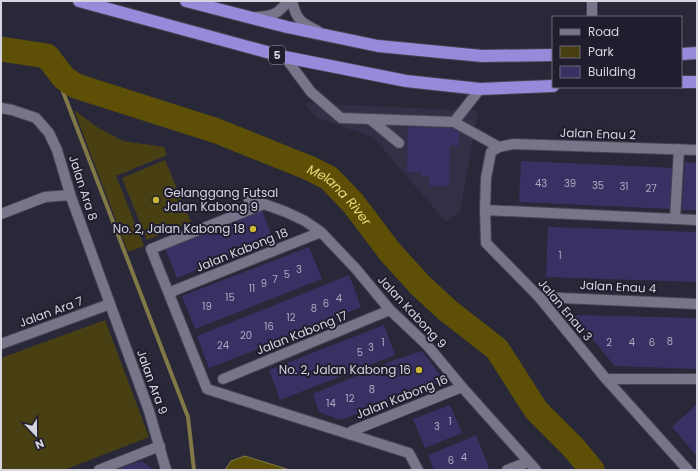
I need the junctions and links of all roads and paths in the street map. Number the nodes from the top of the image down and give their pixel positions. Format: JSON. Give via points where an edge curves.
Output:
{"nodes":[{"id":1,"x":79,"y":1,"type":"edge"},
{"id":2,"x":186,"y":1,"type":"edge"},
{"id":3,"x":288,"y":1,"type":"edge"},
{"id":4,"x":292,"y":1,"type":"edge"},
{"id":5,"x":592,"y":1,"type":"edge"},
{"id":6,"x":592,"y":16,"type":"edge"},
{"id":7,"x":249,"y":18,"type":"junction"},
{"id":8,"x":328,"y":36,"type":"junction"},
{"id":9,"x":697,"y":53,"type":"edge"},
{"id":10,"x":682,"y":54,"type":"edge"},
{"id":11,"x":552,"y":55,"type":"edge"},
{"id":12,"x":285,"y":57,"type":"junction"},
{"id":13,"x":682,"y":82,"type":"edge"},
{"id":14,"x":697,"y":82,"type":"edge"},
{"id":15,"x":552,"y":86,"type":"edge"},
{"id":16,"x":480,"y":89,"type":"junction"},
{"id":17,"x":1,"y":108,"type":"edge"},
{"id":18,"x":371,"y":120,"type":"junction"},
{"id":19,"x":454,"y":122,"type":"junction"},
{"id":20,"x":399,"y":143,"type":"dead end"},
{"id":21,"x":498,"y":147,"type":"junction"},
{"id":22,"x":679,"y":150,"type":"junction"},
{"id":23,"x":697,"y":150,"type":"edge"},
{"id":24,"x":70,"y":195,"type":"junction"},
{"id":25,"x":249,"y":201,"type":"dead end"},
{"id":26,"x":264,"y":204,"type":"junction"},
{"id":27,"x":485,"y":210,"type":"junction"},
{"id":28,"x":1,"y":214,"type":"edge"},
{"id":29,"x":676,"y":219,"type":"junction"},
{"id":30,"x":697,"y":220,"type":"edge"},
{"id":31,"x":321,"y":232,"type":"junction"},
{"id":32,"x":173,"y":291,"type":"dead end"},
{"id":33,"x":539,"y":297,"type":"junction"},
{"id":34,"x":110,"y":304,"type":"junction"},
{"id":35,"x":697,"y":304,"type":"edge"},
{"id":36,"x":390,"y":310,"type":"junction"},
{"id":37,"x":1,"y":344,"type":"edge"},
{"id":38,"x":223,"y":379,"type":"dead end"},
{"id":39,"x":606,"y":379,"type":"junction"},
{"id":40,"x":697,"y":379,"type":"edge"},
{"id":41,"x":462,"y":387,"type":"junction"},
{"id":42,"x":352,"y":431,"type":"dead end"},
{"id":43,"x":160,"y":446,"type":"junction"},
{"id":44,"x":528,"y":462,"type":"junction"},
{"id":45,"x":99,"y":470,"type":"edge"},
{"id":46,"x":166,"y":470,"type":"edge"},
{"id":47,"x":418,"y":470,"type":"edge"},
{"id":48,"x":506,"y":470,"type":"edge"},
{"id":49,"x":536,"y":470,"type":"edge"},
{"id":50,"x":688,"y":470,"type":"edge"}],
"edges":[{"from":1,"to":12,"type":"highway","number":"5"},
{"from":2,"to":7,"type":"highway"},
{"from":3,"to":7,"type":"street","via":[[270,16]]},
{"from":4,"to":8,"type":"street","via":[[302,23]]},
{"from":5,"to":6,"type":"street"},
{"from":7,"to":8,"type":"highway"},
{"from":8,"to":11,"type":"highway","via":[[378,46],[482,56]]},
{"from":9,"to":10,"type":"highway"},
{"from":12,"to":16,"type":"highway","number":"5","via":[[406,81]]},
{"from":12,"to":18,"type":"street","via":[[311,92],[341,118]]},
{"from":13,"to":14,"type":"highway"},
{"from":15,"to":16,"type":"highway","number":"5"},
{"from":16,"to":19,"type":"street"},
{"from":17,"to":24,"type":"street","name":"Jalan Ara 8","via":[[36,118],[50,133]]},
{"from":18,"to":19,"type":"street"},
{"from":18,"to":20,"type":"street"},
{"from":19,"to":21,"type":"street"},
{"from":21,"to":22,"type":"street","name":"Jalan Enau 2","via":[[513,144]]},
{"from":21,"to":27,"type":"street","name":"Jalan Enau 3","via":[[491,152],[486,178]]},
{"from":22,"to":23,"type":"street","name":"Jalan Enau 2"},
{"from":22,"to":29,"type":"street"},
{"from":24,"to":28,"type":"street","via":[[45,198]]},
{"from":24,"to":34,"type":"street","name":"Jalan Ara 8"},
{"from":25,"to":26,"type":"street","name":"Jalan Kabong 9"},
{"from":26,"to":31,"type":"street","name":"Jalan Kabong 9","via":[[305,221]]},
{"from":26,"to":47,"type":"street","via":[[151,249],[207,388],[409,453]]},
{"from":27,"to":29,"type":"street"},
{"from":27,"to":33,"type":"street","name":"Jalan Enau 3","via":[[486,243]]},
{"from":29,"to":30,"type":"street"},
{"from":31,"to":32,"type":"street","name":"Jalan Kabong 18"},
{"from":31,"to":36,"type":"street","name":"Jalan Kabong 9"},
{"from":33,"to":35,"type":"street","name":"Jalan Enau 4"},
{"from":33,"to":39,"type":"street","name":"Jalan Enau 3"},
{"from":34,"to":37,"type":"street","name":"Jalan Ara 7"},
{"from":34,"to":43,"type":"street","name":"Jalan Ara 9","via":[[150,411]]},
{"from":36,"to":38,"type":"street","name":"Jalan Kabong 17"},
{"from":36,"to":41,"type":"street","name":"Jalan Kabong 9","via":[[427,345]]},
{"from":39,"to":40,"type":"street"},
{"from":39,"to":50,"type":"street","name":"Jalan Enau 3"},
{"from":41,"to":42,"type":"street","name":"Jalan Kabong 16"},
{"from":41,"to":44,"type":"street","name":"Jalan Kabong 9"},
{"from":43,"to":45,"type":"street"},
{"from":43,"to":46,"type":"street","name":"Jalan Ara 9"},
{"from":44,"to":48,"type":"street"},
{"from":44,"to":49,"type":"street","name":"Jalan Kabong 9"}]}
